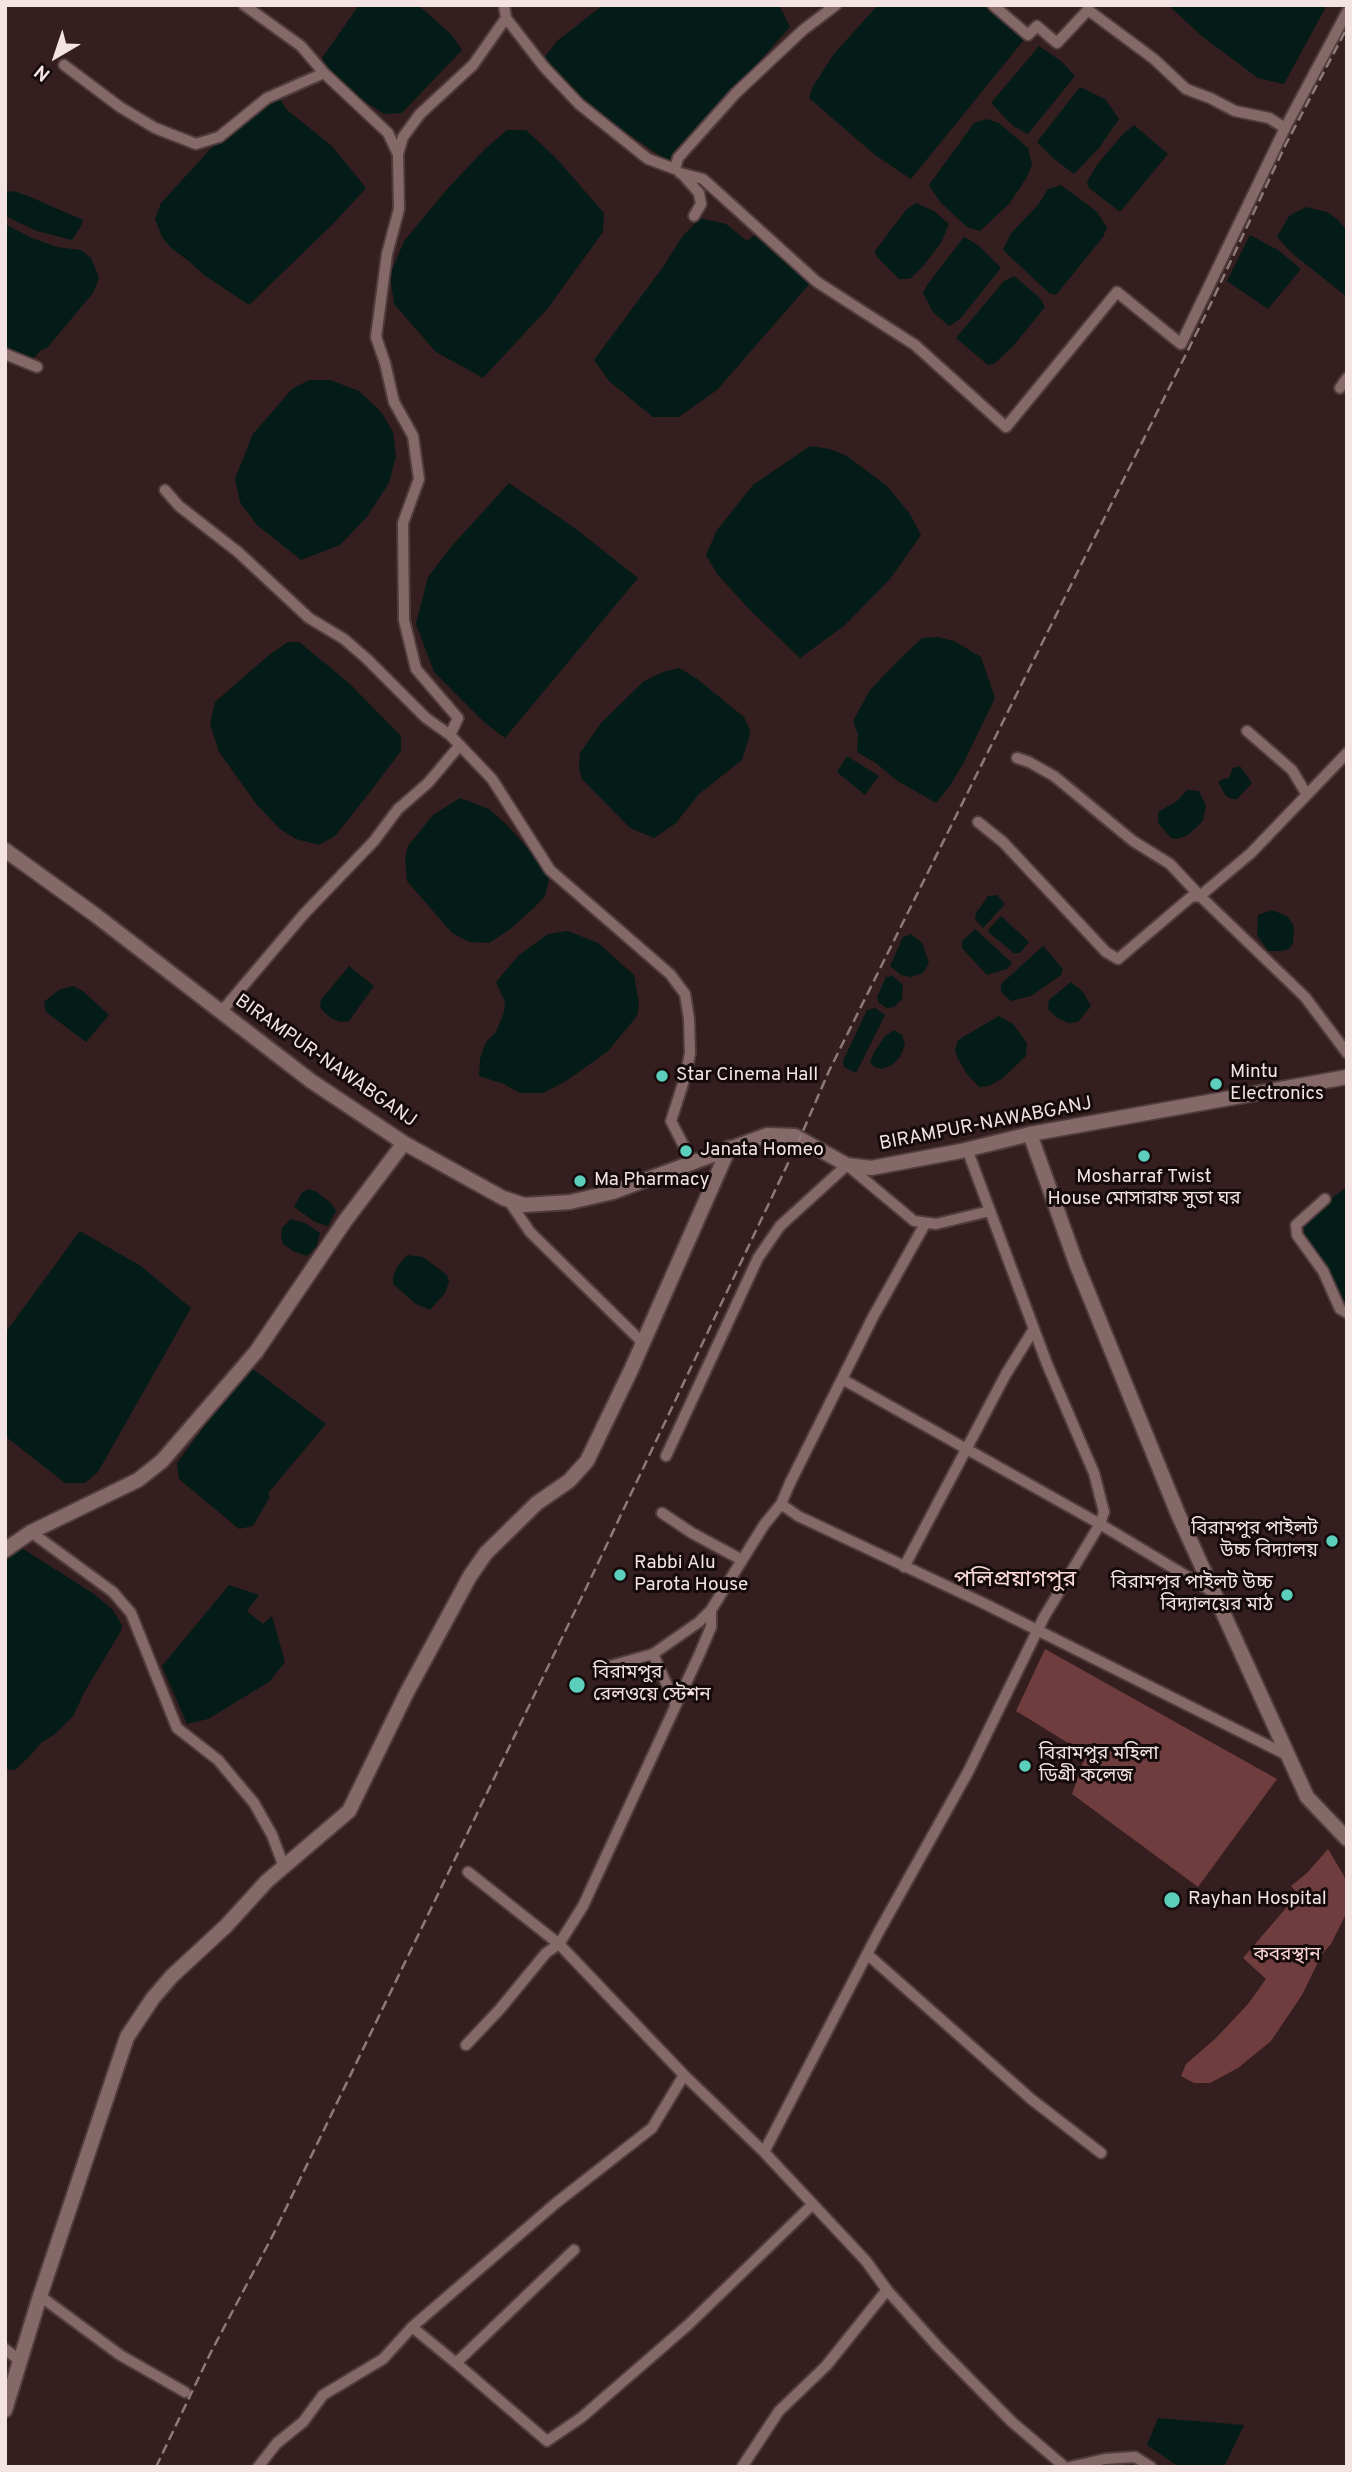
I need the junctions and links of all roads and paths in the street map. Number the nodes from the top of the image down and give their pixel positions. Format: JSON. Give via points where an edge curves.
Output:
{"nodes":[{"id":1,"x":244,"y":5,"type":"edge"},
{"id":2,"x":504,"y":5,"type":"edge"},
{"id":3,"x":836,"y":5,"type":"edge"},
{"id":4,"x":993,"y":5,"type":"edge"},
{"id":5,"x":1347,"y":12,"type":"edge"},
{"id":6,"x":506,"y":18,"type":"junction"},
{"id":7,"x":64,"y":65,"type":"dead end"},
{"id":8,"x":324,"y":73,"type":"junction"},
{"id":9,"x":1286,"y":128,"type":"junction"},
{"id":10,"x":398,"y":154,"type":"junction"},
{"id":11,"x":678,"y":171,"type":"junction"},
{"id":12,"x":694,"y":216,"type":"dead end"},
{"id":13,"x":5,"y":354,"type":"edge"},
{"id":14,"x":37,"y":367,"type":"dead end"},
{"id":15,"x":1347,"y":378,"type":"edge"},
{"id":16,"x":1339,"y":388,"type":"dead end"},
{"id":17,"x":165,"y":490,"type":"dead end"},
{"id":18,"x":1247,"y":731,"type":"dead end"},
{"id":19,"x":450,"y":735,"type":"junction"},
{"id":20,"x":460,"y":745,"type":"junction"},
{"id":21,"x":1347,"y":753,"type":"edge"},
{"id":22,"x":1017,"y":758,"type":"dead end"},
{"id":23,"x":1309,"y":793,"type":"junction"},
{"id":24,"x":978,"y":822,"type":"dead end"},
{"id":25,"x":5,"y":850,"type":"edge"},
{"id":26,"x":1200,"y":896,"type":"junction"},
{"id":27,"x":221,"y":1012,"type":"junction"},
{"id":28,"x":1347,"y":1053,"type":"edge"},
{"id":29,"x":1347,"y":1077,"type":"edge"},
{"id":30,"x":1030,"y":1134,"type":"junction"},
{"id":31,"x":404,"y":1143,"type":"junction"},
{"id":32,"x":729,"y":1148,"type":"junction"},
{"id":33,"x":967,"y":1149,"type":"junction"},
{"id":34,"x":692,"y":1162,"type":"junction"},
{"id":35,"x":846,"y":1165,"type":"junction"},
{"id":36,"x":1325,"y":1199,"type":"dead end"},
{"id":37,"x":509,"y":1201,"type":"junction"},
{"id":38,"x":990,"y":1212,"type":"junction"},
{"id":39,"x":925,"y":1224,"type":"junction"},
{"id":40,"x":1347,"y":1313,"type":"edge"},
{"id":41,"x":1034,"y":1329,"type":"junction"},
{"id":42,"x":643,"y":1343,"type":"junction"},
{"id":43,"x":842,"y":1379,"type":"junction"},
{"id":44,"x":967,"y":1450,"type":"junction"},
{"id":45,"x":666,"y":1456,"type":"dead end"},
{"id":46,"x":782,"y":1504,"type":"junction"},
{"id":47,"x":662,"y":1513,"type":"dead end"},
{"id":48,"x":1100,"y":1524,"type":"junction"},
{"id":49,"x":31,"y":1532,"type":"junction"},
{"id":50,"x":5,"y":1550,"type":"edge"},
{"id":51,"x":742,"y":1560,"type":"junction"},
{"id":52,"x":904,"y":1567,"type":"junction"},
{"id":53,"x":1215,"y":1593,"type":"junction"},
{"id":54,"x":711,"y":1610,"type":"junction"},
{"id":55,"x":1037,"y":1631,"type":"junction"},
{"id":56,"x":653,"y":1654,"type":"junction"},
{"id":57,"x":610,"y":1666,"type":"dead end"},
{"id":58,"x":675,"y":1703,"type":"junction"},
{"id":59,"x":1289,"y":1756,"type":"junction"},
{"id":60,"x":1347,"y":1839,"type":"edge"},
{"id":61,"x":285,"y":1867,"type":"junction"},
{"id":62,"x":468,"y":1872,"type":"dead end"},
{"id":63,"x":559,"y":1944,"type":"junction"},
{"id":64,"x":867,"y":1954,"type":"junction"},
{"id":65,"x":466,"y":2045,"type":"dead end"},
{"id":66,"x":684,"y":2075,"type":"junction"},
{"id":67,"x":764,"y":2152,"type":"junction"},
{"id":68,"x":1101,"y":2153,"type":"dead end"},
{"id":69,"x":813,"y":2204,"type":"junction"},
{"id":70,"x":575,"y":2250,"type":"dead end"},
{"id":71,"x":887,"y":2290,"type":"junction"},
{"id":72,"x":40,"y":2296,"type":"junction"},
{"id":73,"x":412,"y":2327,"type":"junction"},
{"id":74,"x":5,"y":2349,"type":"edge"},
{"id":75,"x":19,"y":2360,"type":"junction"},
{"id":76,"x":456,"y":2363,"type":"junction"},
{"id":77,"x":185,"y":2392,"type":"dead end"},
{"id":78,"x":5,"y":2410,"type":"edge"},
{"id":79,"x":258,"y":2467,"type":"edge"},
{"id":80,"x":742,"y":2467,"type":"edge"},
{"id":81,"x":1068,"y":2467,"type":"edge"},
{"id":82,"x":1151,"y":2467,"type":"edge"}],
"edges":[{"from":1,"to":8,"type":"street","via":[[301,46]]},
{"from":2,"to":6,"type":"street"},
{"from":3,"to":11,"type":"street","via":[[736,93],[678,158]]},
{"from":4,"to":9,"type":"street","via":[[1028,35],[1037,26],[1057,43],[1088,9],[1186,89]]},
{"from":5,"to":9,"type":"street"},
{"from":6,"to":10,"type":"street","via":[[472,65],[420,114],[403,137]]},
{"from":6,"to":11,"type":"street","via":[[579,104],[648,159]]},
{"from":7,"to":8,"type":"street","via":[[155,128],[197,144],[219,137],[267,99]]},
{"from":8,"to":10,"type":"street","via":[[388,133]]},
{"from":9,"to":11,"type":"street","via":[[1181,344],[1117,292],[1006,426],[915,345],[817,282],[703,179]]},
{"from":10,"to":19,"type":"street","via":[[399,209],[387,254],[376,337],[394,402],[412,436],[419,479],[403,523],[404,620],[416,668],[458,718]]},
{"from":11,"to":12,"type":"street","via":[[699,193],[701,204]]},
{"from":13,"to":14,"type":"street"},
{"from":15,"to":16,"type":"street"},
{"from":17,"to":19,"type":"street","via":[[309,618],[368,659],[426,718]]},
{"from":18,"to":23,"type":"street","via":[[1292,770]]},
{"from":19,"to":20,"type":"street"},
{"from":20,"to":27,"type":"street","via":[[304,914]]},
{"from":20,"to":34,"type":"street","via":[[492,779],[550,870],[633,939],[685,994],[690,1053],[671,1121]]},
{"from":21,"to":23,"type":"street"},
{"from":22,"to":26,"type":"street","via":[[1055,776],[1133,841],[1170,864]]},
{"from":23,"to":26,"type":"street","via":[[1251,853]]},
{"from":24,"to":26,"type":"street","via":[[1118,959],[1191,897]]},
{"from":25,"to":27,"type":"street","name":"BIRAMPUR-NAWABGANJ"},
{"from":26,"to":28,"type":"street","via":[[1305,997]]},
{"from":27,"to":31,"type":"street","name":"BIRAMPUR-NAWABGANJ","via":[[311,1081]]},
{"from":29,"to":30,"type":"street","name":"BIRAMPUR-NAWABGANJ"},
{"from":30,"to":33,"type":"street","name":"BIRAMPUR-NAWABGANJ"},
{"from":30,"to":53,"type":"street","via":[[1178,1514]]},
{"from":31,"to":37,"type":"street","name":"BIRAMPUR-NAWABGANJ"},
{"from":31,"to":49,"type":"street","via":[[256,1352],[162,1461],[138,1480]]},
{"from":32,"to":34,"type":"street","name":"BIRAMPUR-NAWABGANJ"},
{"from":32,"to":35,"type":"street","name":"BIRAMPUR-NAWABGANJ","via":[[783,1134],[802,1139]]},
{"from":32,"to":42,"type":"street"},
{"from":33,"to":35,"type":"street","name":"BIRAMPUR-NAWABGANJ","via":[[871,1168]]},
{"from":33,"to":38,"type":"street"},
{"from":34,"to":37,"type":"street","name":"BIRAMPUR-NAWABGANJ","via":[[613,1192],[570,1202],[524,1205]]},
{"from":35,"to":39,"type":"street","via":[[901,1212]]},
{"from":35,"to":45,"type":"street","via":[[780,1226],[758,1258]]},
{"from":36,"to":40,"type":"street","via":[[1296,1225],[1297,1235],[1323,1271],[1340,1309]]},
{"from":37,"to":42,"type":"street","via":[[530,1232]]},
{"from":38,"to":39,"type":"street"},
{"from":38,"to":41,"type":"street"},
{"from":39,"to":43,"type":"street"},
{"from":41,"to":44,"type":"street"},
{"from":41,"to":48,"type":"street","via":[[1094,1474],[1104,1512]]},
{"from":42,"to":61,"type":"street","via":[[587,1461],[486,1553],[470,1576],[349,1811]]},
{"from":43,"to":44,"type":"street"},
{"from":43,"to":46,"type":"street"},
{"from":44,"to":48,"type":"street"},
{"from":44,"to":52,"type":"street"},
{"from":46,"to":51,"type":"street"},
{"from":46,"to":52,"type":"street"},
{"from":47,"to":51,"type":"street"},
{"from":48,"to":53,"type":"street"},
{"from":48,"to":55,"type":"street"},
{"from":49,"to":50,"type":"street"},
{"from":49,"to":61,"type":"street","via":[[113,1592],[131,1613],[177,1728],[218,1760],[254,1803]]},
{"from":51,"to":54,"type":"street"},
{"from":52,"to":55,"type":"street"},
{"from":53,"to":59,"type":"street"},
{"from":54,"to":56,"type":"street"},
{"from":54,"to":58,"type":"street","via":[[711,1628]]},
{"from":55,"to":59,"type":"street"},
{"from":55,"to":64,"type":"street","via":[[968,1772]]},
{"from":56,"to":57,"type":"street"},
{"from":56,"to":58,"type":"street"},
{"from":58,"to":63,"type":"street","via":[[583,1906]]},
{"from":59,"to":60,"type":"street","via":[[1307,1797]]},
{"from":61,"to":72,"type":"street","via":[[172,1976],[127,2036]]},
{"from":62,"to":63,"type":"street"},
{"from":63,"to":65,"type":"street"},
{"from":63,"to":66,"type":"street"},
{"from":64,"to":67,"type":"street"},
{"from":64,"to":68,"type":"street","via":[[1031,2099]]},
{"from":66,"to":67,"type":"street"},
{"from":66,"to":73,"type":"street","via":[[652,2128],[556,2203]]},
{"from":67,"to":69,"type":"street"},
{"from":69,"to":71,"type":"street"},
{"from":69,"to":76,"type":"street","via":[[679,2333],[582,2417],[547,2441]]},
{"from":70,"to":76,"type":"street"},
{"from":71,"to":80,"type":"street","via":[[826,2365],[779,2411]]},
{"from":71,"to":81,"type":"street","via":[[1012,2422]]},
{"from":72,"to":75,"type":"street"},
{"from":72,"to":77,"type":"street","via":[[120,2355]]},
{"from":73,"to":76,"type":"street"},
{"from":73,"to":79,"type":"street","via":[[383,2359],[323,2395]]},
{"from":74,"to":75,"type":"street"},
{"from":75,"to":78,"type":"street"},
{"from":81,"to":82,"type":"street","via":[[1135,2457]]}]}
